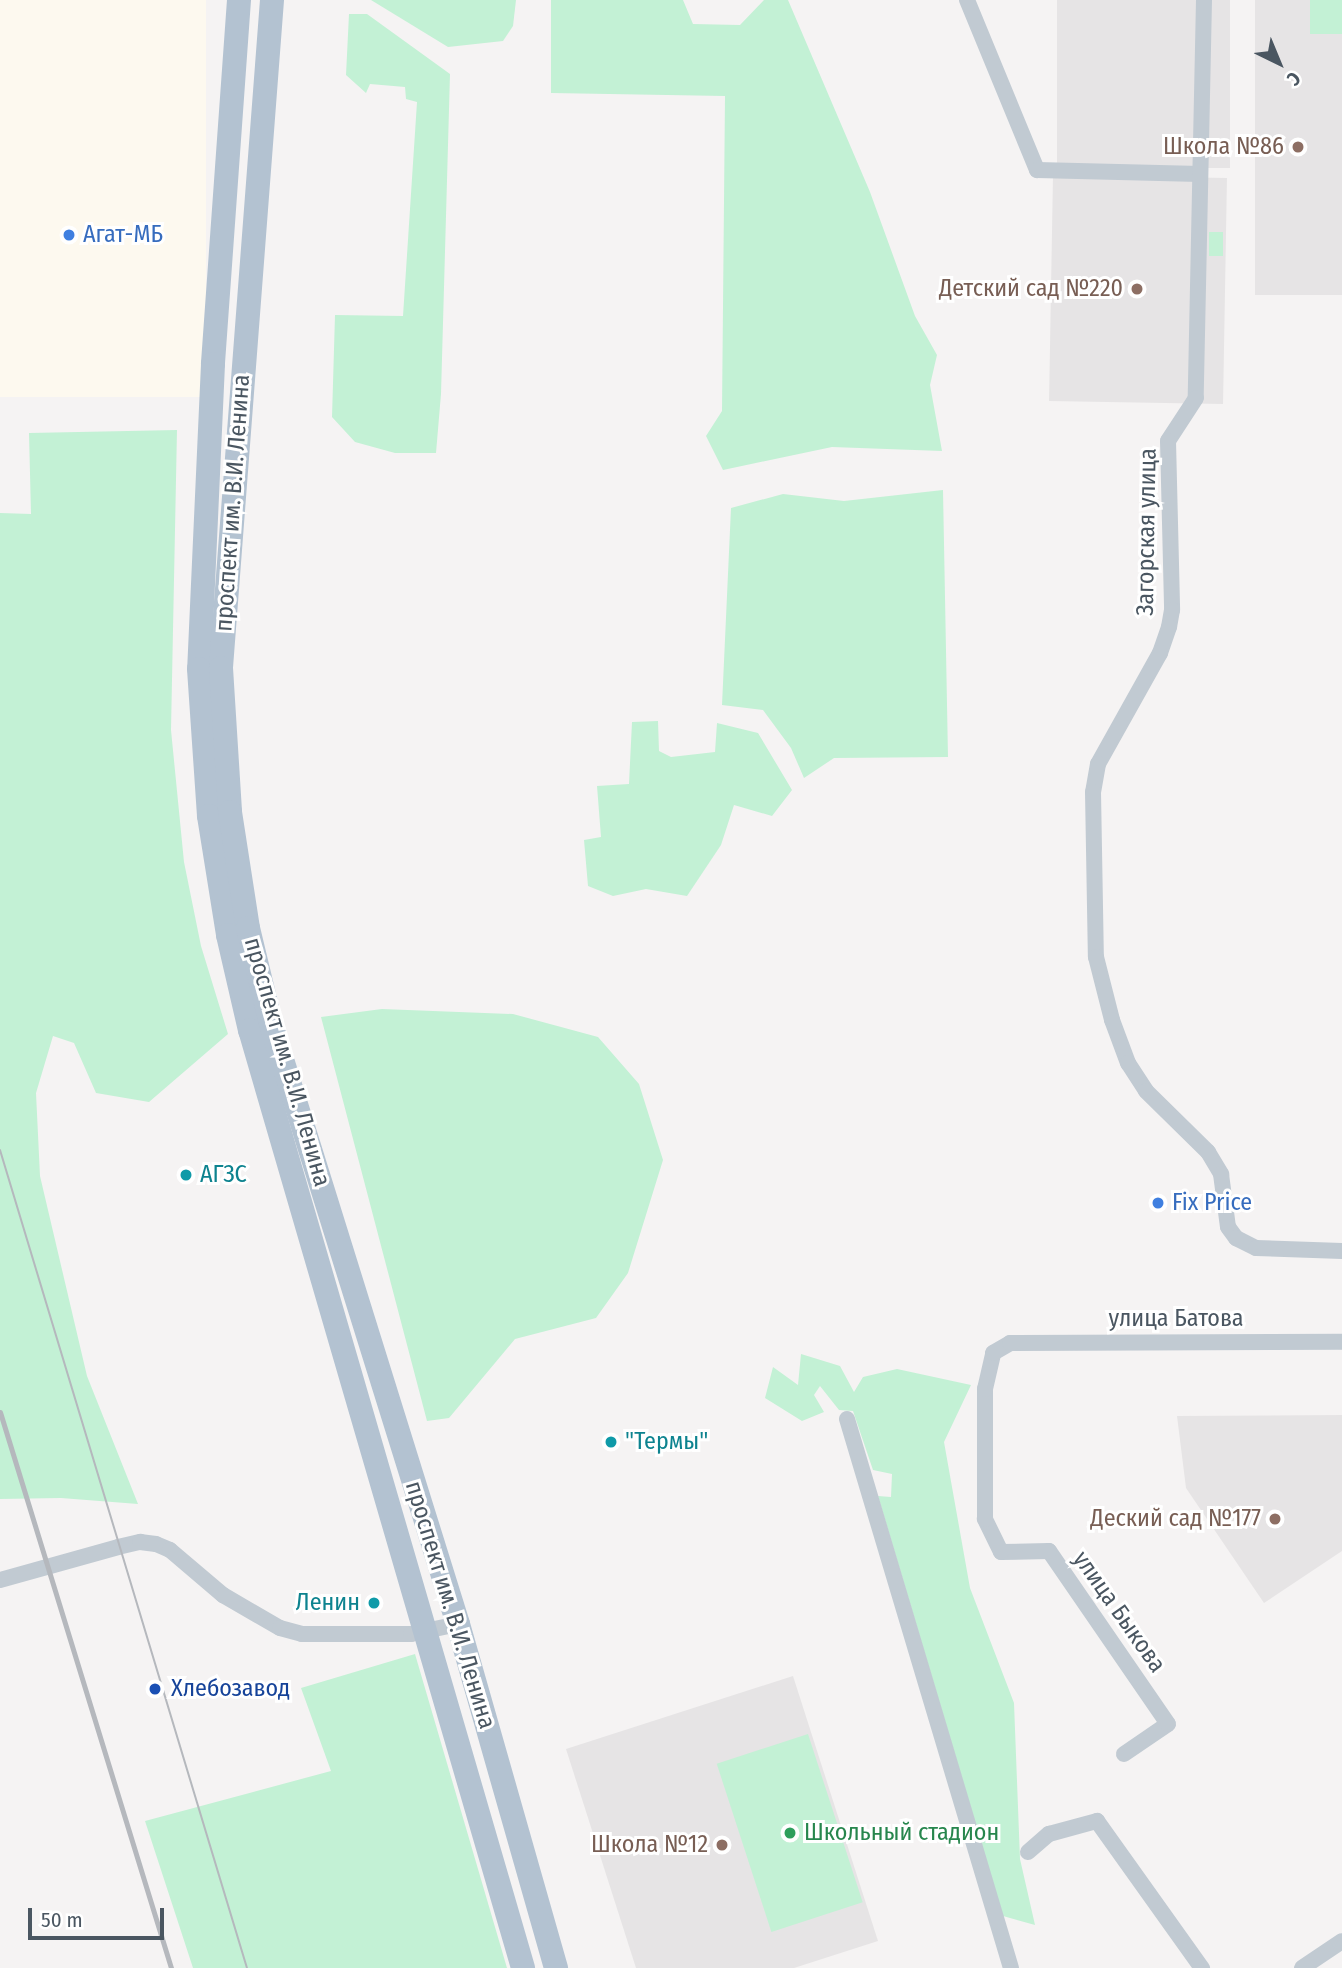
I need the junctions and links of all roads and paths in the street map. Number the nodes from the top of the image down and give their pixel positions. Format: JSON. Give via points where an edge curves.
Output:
{"nodes":[{"id":1,"x":239,"y":0,"type":"edge"},
{"id":2,"x":272,"y":0,"type":"edge"},
{"id":3,"x":967,"y":0,"type":"edge"},
{"id":4,"x":1204,"y":0,"type":"edge"},
{"id":5,"x":1200,"y":174,"type":"junction"},
{"id":6,"x":1342,"y":1251,"type":"edge"},
{"id":7,"x":1342,"y":1342,"type":"edge"},
{"id":8,"x":847,"y":1419,"type":"dead end"},
{"id":9,"x":985,"y":1519,"type":"joint"},
{"id":10,"x":0,"y":1580,"type":"edge"},
{"id":11,"x":458,"y":1624,"type":"junction"},
{"id":12,"x":423,"y":1632,"type":"junction"},
{"id":13,"x":1124,"y":1754,"type":"dead end"},
{"id":14,"x":1028,"y":1852,"type":"dead end"},
{"id":15,"x":1342,"y":1941,"type":"edge"},
{"id":16,"x":523,"y":1968,"type":"edge"},
{"id":17,"x":556,"y":1968,"type":"edge"},
{"id":18,"x":1011,"y":1968,"type":"edge"},
{"id":19,"x":1202,"y":1968,"type":"edge"},
{"id":20,"x":1302,"y":1968,"type":"edge"}],
"edges":[{"from":1,"to":12,"type":"main road","name":"проспект им. В.И. Ленина","via":[[199,669],[209,816],[228,935],[250,1030]]},
{"from":2,"to":11,"type":"main road","name":"проспект им. В.И. Ленина","via":[[220,668],[230,812],[248,928],[271,1024]]},
{"from":3,"to":5,"type":"street","via":[[1037,170]]},
{"from":4,"to":5,"type":"street","name":"Загорская улица"},
{"from":5,"to":6,"type":"street","name":"Загорская улица","via":[[1196,398],[1168,441],[1172,610],[1160,653],[1098,764],[1093,792],[1096,957],[1128,1063],[1146,1091],[1208,1152],[1222,1174],[1228,1227],[1236,1238],[1256,1248]]},
{"from":7,"to":9,"type":"street","name":"улица Батова","via":[[1010,1343],[993,1353],[985,1389]]},
{"from":8,"to":18,"type":"street"},
{"from":9,"to":13,"type":"street","name":"улица Быкова","via":[[1001,1552],[1049,1551],[1168,1724]]},
{"from":10,"to":12,"type":"street","via":[[140,1542],[170,1550],[223,1595],[280,1628],[302,1634]]},
{"from":11,"to":12,"type":"street"},
{"from":11,"to":17,"type":"main road","name":"проспект им. В.И. Ленина"},
{"from":12,"to":16,"type":"main road","name":"проспект им. В.И. Ленина"},
{"from":14,"to":19,"type":"street","via":[[1049,1834],[1097,1821]]},
{"from":15,"to":20,"type":"street"}]}
